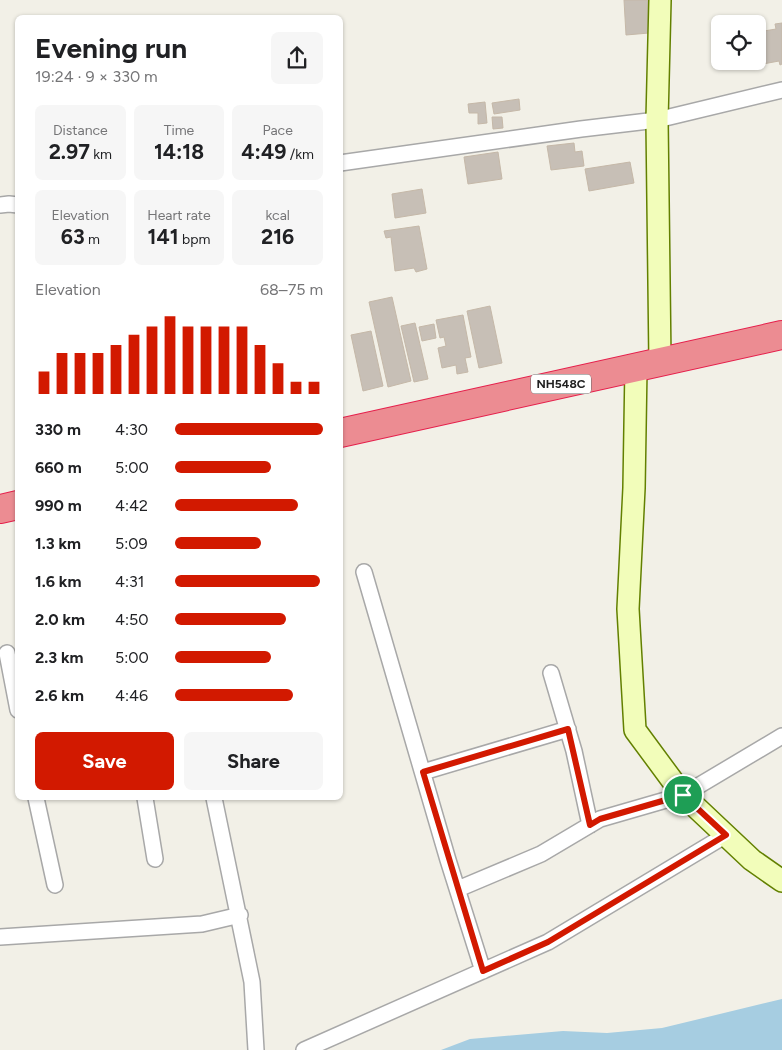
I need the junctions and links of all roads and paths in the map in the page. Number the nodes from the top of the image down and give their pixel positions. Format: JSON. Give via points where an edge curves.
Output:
{"nodes":[{"id":1,"x":660,"y":0,"type":"edge"},
{"id":2,"x":782,"y":90,"type":"edge"},
{"id":3,"x":657,"y":120,"type":"junction"},
{"id":4,"x":343,"y":163,"type":"edge"},
{"id":5,"x":0,"y":205,"type":"edge"},
{"id":6,"x":15,"y":205,"type":"edge"},
{"id":7,"x":782,"y":335,"type":"edge"},
{"id":8,"x":648,"y":365,"type":"junction"},
{"id":9,"x":343,"y":432,"type":"edge"},
{"id":10,"x":15,"y":506,"type":"edge"},
{"id":11,"x":0,"y":509,"type":"edge"},
{"id":12,"x":364,"y":572,"type":"dead end"},
{"id":13,"x":8,"y":653,"type":"edge"},
{"id":14,"x":551,"y":673,"type":"dead end"},
{"id":15,"x":15,"y":693,"type":"edge"},
{"id":16,"x":568,"y":729,"type":"junction"},
{"id":17,"x":782,"y":736,"type":"edge"},
{"id":18,"x":423,"y":772,"type":"junction"},
{"id":19,"x":683,"y":795,"type":"junction"},
{"id":20,"x":36,"y":800,"type":"edge"},
{"id":21,"x":145,"y":800,"type":"edge"},
{"id":22,"x":214,"y":800,"type":"edge"},
{"id":23,"x":590,"y":825,"type":"junction"},
{"id":24,"x":726,"y":835,"type":"junction"},
{"id":25,"x":155,"y":859,"type":"dead end"},
{"id":26,"x":778,"y":874,"type":"edge"},
{"id":27,"x":55,"y":885,"type":"dead end"},
{"id":28,"x":458,"y":889,"type":"junction"},
{"id":29,"x":240,"y":916,"type":"junction"},
{"id":30,"x":0,"y":937,"type":"edge"},
{"id":31,"x":483,"y":971,"type":"junction"},
{"id":32,"x":256,"y":1050,"type":"edge"},
{"id":33,"x":304,"y":1050,"type":"edge"}],
"edges":[{"from":1,"to":3,"type":"street"},
{"from":2,"to":3,"type":"street"},
{"from":3,"to":4,"type":"street"},
{"from":3,"to":8,"type":"street"},
{"from":5,"to":6,"type":"street"},
{"from":7,"to":8,"type":"highway","number":"NH548C"},
{"from":8,"to":9,"type":"highway","number":"NH548C"},
{"from":8,"to":19,"type":"street","via":[[634,488],[628,609],[635,730]]},
{"from":10,"to":11,"type":"highway"},
{"from":12,"to":18,"type":"street"},
{"from":13,"to":15,"type":"street"},
{"from":14,"to":16,"type":"street"},
{"from":16,"to":18,"type":"street"},
{"from":16,"to":23,"type":"street"},
{"from":17,"to":19,"type":"street"},
{"from":18,"to":28,"type":"street"},
{"from":19,"to":23,"type":"street","via":[[600,819]]},
{"from":19,"to":24,"type":"street"},
{"from":20,"to":27,"type":"street"},
{"from":21,"to":25,"type":"street"},
{"from":22,"to":29,"type":"street"},
{"from":23,"to":28,"type":"street","via":[[541,854]]},
{"from":24,"to":26,"type":"street","via":[[752,860]]},
{"from":24,"to":31,"type":"street","via":[[548,942]]},
{"from":28,"to":31,"type":"street"},
{"from":29,"to":30,"type":"street","via":[[202,924]]},
{"from":29,"to":32,"type":"street","via":[[252,982]]},
{"from":31,"to":33,"type":"street"}]}
